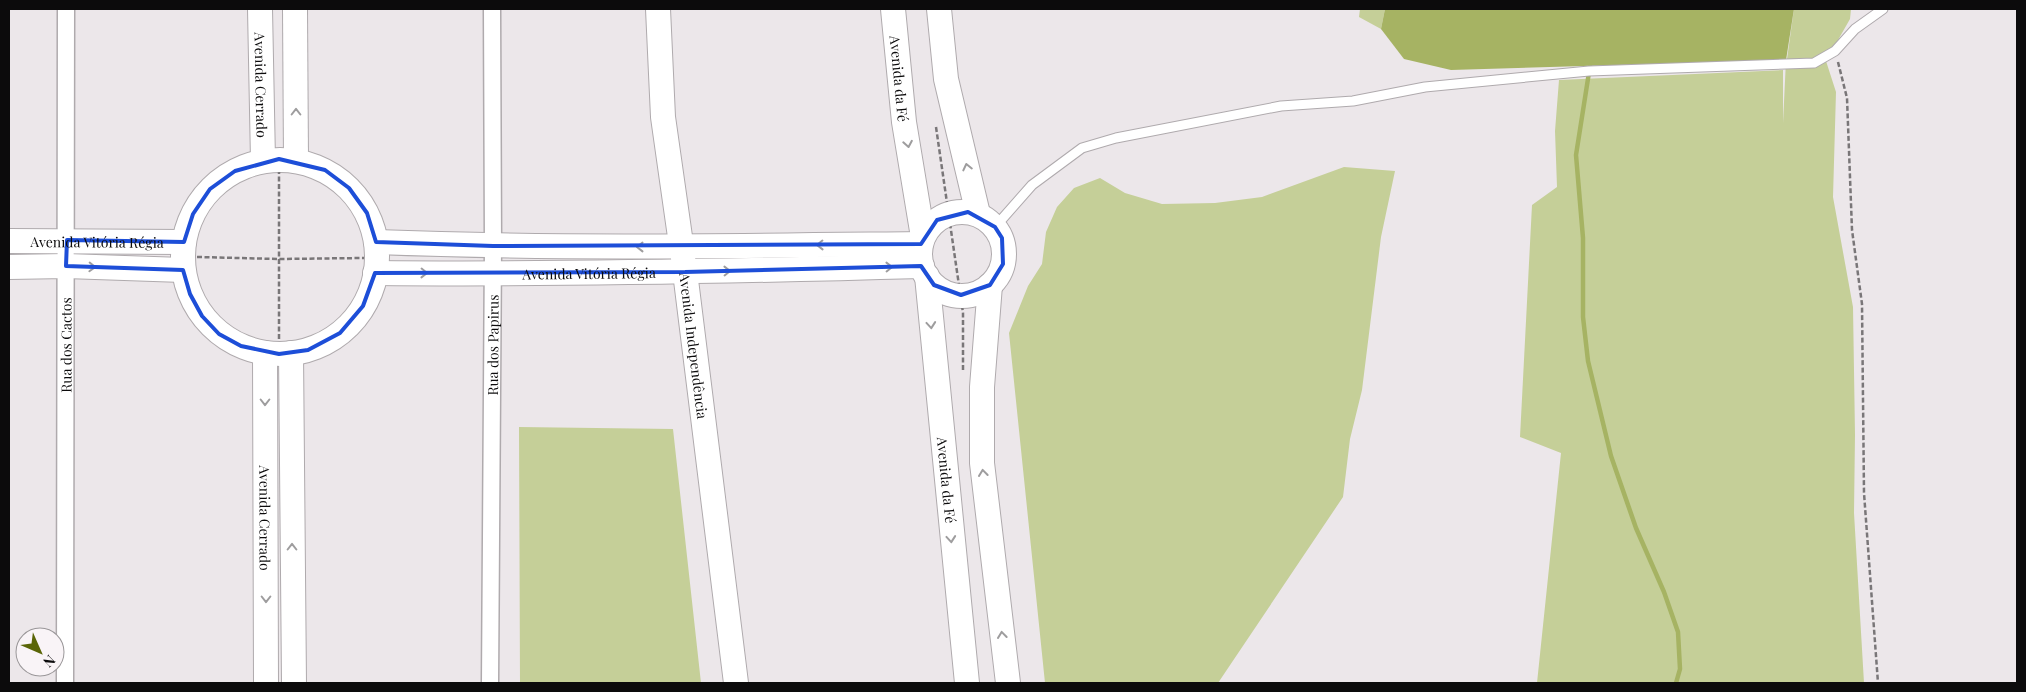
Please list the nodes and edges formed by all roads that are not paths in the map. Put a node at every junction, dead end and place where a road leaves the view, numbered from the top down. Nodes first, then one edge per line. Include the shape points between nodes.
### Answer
1 (66, 9) edge
2 (260, 9) edge
3 (295, 9) edge
4 (492, 9) edge
5 (658, 9) edge
6 (894, 9) edge
7 (939, 9) edge
8 (1883, 9) edge
9 (263, 161) junction
10 (296, 161) junction
11 (987, 221) junction
12 (67, 240) junction
13 (9, 241) edge
14 (184, 242) junction
15 (376, 242) junction
16 (493, 246) junction
17 (680, 247) junction
18 (923, 256) junction
19 (66, 266) junction
20 (9, 267) edge
21 (183, 270) junction
22 (685, 272) junction
23 (376, 273) junction
24 (492, 274) junction
25 (990, 286) junction
26 (265, 353) junction
27 (291, 353) junction
28 (66, 683) edge
29 (266, 683) edge
30 (294, 683) edge
31 (490, 683) edge
32 (736, 683) edge
33 (967, 683) edge
34 (1008, 683) edge

1 - 12 street, Rua dos Cactos
2 - 9 street, Avenida Cerrado
10 -> 3 street
4 - 16 street, Rua dos Papirus
5 - 17 street, Avenida Independência via 663,117
6 -> 18 street, Avenida da Fé via 904,122
11 -> 7 street via 946,79
8 - 11 lane via 1855,29 1835,51 1814,63 1589,71 1425,87 1354,100 1281,106 1116,138 1082,148
9 - 10 street
9 - 14 street via 234,171 210,189 193,214
10 - 15 street via 325,170 349,188 367,213
11 - 18 street via 968,212 949,214 937,220
11 - 25 street via 1002,238 1004,251 1003,264
12 - 13 street, Avenida Vitória Régia
12 - 14 street, Avenida Vitória Régia
12 - 19 street, Rua dos Cactos
14 - 21 street
15 - 16 street, Avenida Vitória Régia
15 - 23 street
17 -> 16 street, Avenida Vitória Régia
16 - 24 street, Rua dos Papirus
18 -> 17 street, Avenida Vitória Régia
17 - 22 street, Avenida Independência
22 -> 18 street, Avenida Vitória Régia
18 - 25 street via 934,285 945,292 961,296
18 -> 33 street, Avenida da Fé
19 - 20 street, Avenida Vitória Régia
19 -> 21 street, Avenida Vitória Régia
19 - 28 street, Rua dos Cactos
21 - 26 street via 190,294 202,316 219,334 241,346
22 - 24 street, Avenida Vitória Régia
22 - 32 street, Avenida Independência
23 -> 24 street, Avenida Vitória Régia
23 - 27 street via 371,290 353,321 325,343
24 - 31 street, Rua dos Papirus
34 -> 25 street via 982,462 982,387
26 - 27 street
26 -> 29 street, Avenida Cerrado
30 -> 27 street, Avenida Cerrado

